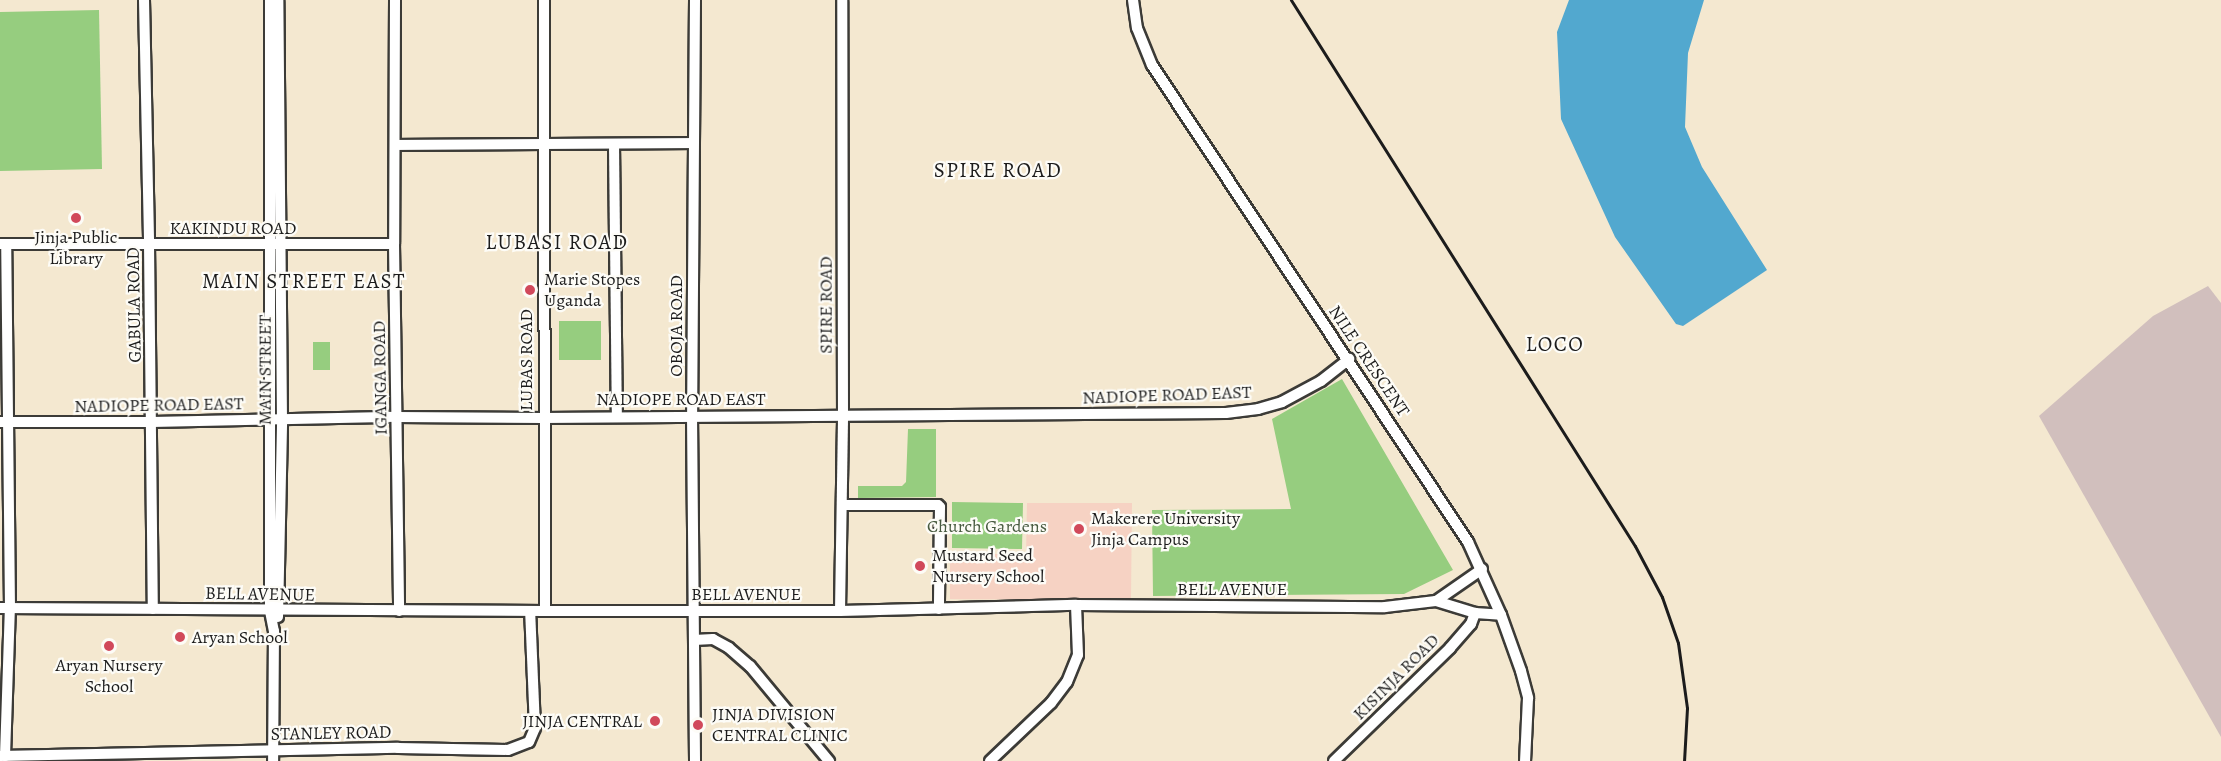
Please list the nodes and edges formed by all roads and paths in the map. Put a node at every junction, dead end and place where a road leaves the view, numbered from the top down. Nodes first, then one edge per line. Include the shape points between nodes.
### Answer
1 (144, 0) edge
2 (270, 0) edge
3 (278, 0) edge
4 (394, 0) edge
5 (543, 0) edge
6 (694, 0) edge
7 (842, 0) edge
8 (1133, 0) edge
9 (693, 143) junction
10 (543, 144) junction
11 (614, 144) junction
12 (395, 145) junction
13 (3, 244) edge
14 (149, 244) junction
15 (270, 244) junction
16 (282, 244) junction
17 (394, 244) junction
18 (1348, 359) junction
19 (692, 415) junction
20 (843, 415) junction
21 (617, 416) junction
22 (397, 417) junction
23 (543, 418) junction
24 (276, 420) junction
25 (4, 422) edge
26 (152, 423) junction
27 (843, 505) junction
28 (1482, 569) junction
29 (1436, 602) junction
30 (1076, 605) junction
31 (5, 608) edge
32 (153, 609) junction
33 (939, 609) junction
34 (694, 610) junction
35 (275, 611) junction
36 (399, 611) junction
37 (530, 611) junction
38 (545, 611) junction
39 (840, 611) junction
40 (1475, 613) junction
41 (1502, 615) junction
42 (694, 640) junction
43 (3, 756) edge
44 (273, 756) edge
45 (695, 761) edge
46 (829, 761) edge
47 (990, 761) edge
48 (1334, 761) edge
49 (1525, 761) edge

1 - 14 street, GABULA ROAD
2 - 15 street, MAIN STREET
3 - 16 street, MAIN STREET
4 - 12 street, IGANGA ROAD
5 - 10 street, LUBAS ROAD
6 - 9 street, OBOJA ROAD
7 - 20 street, SPIRE ROAD
8 - 18 street, NILE CRESCENT via 1137,28 1152,65
9 - 11 street
9 - 19 street, OBOJA ROAD
10 - 11 street
10 - 12 street
10 - 23 street, LUBAS ROAD
11 - 21 street
12 - 17 street, IGANGA ROAD
13 - 14 street, KAKINDU ROAD
13 - 25 street
14 - 15 street, KAKINDU ROAD
14 - 26 street, GABULA ROAD
15 - 16 street, KAKINDU ROAD
15 - 24 street, MAIN STREET
16 - 17 street, KAKINDU ROAD
16 - 24 street, MAIN STREET
17 - 22 street, IGANGA ROAD
18 - 20 street, NADIOPE ROAD EAST via 1321,381 1282,402 1226,413
18 - 28 street, NILE CRESCENT via 1459,527
19 - 20 street, NADIOPE ROAD EAST
19 - 21 street, NADIOPE ROAD EAST
19 - 34 street, OBOJA ROAD
20 - 27 street, SPIRE ROAD
21 - 23 street, NADIOPE ROAD EAST
22 - 23 street, NADIOPE ROAD EAST
22 - 24 street, NADIOPE ROAD EAST
22 - 36 street, IGANGA ROAD
23 - 38 street, LUBAS ROAD
24 - 26 street, NADIOPE ROAD EAST
24 - 35 street, MAIN STREET
25 - 26 street, NADIOPE ROAD EAST
25 - 31 street
26 - 32 street, GABULA ROAD
27 - 33 street via 940,507
27 - 39 street, SPIRE ROAD
28 - 29 street
28 - 41 street, NILE CRESCENT
29 - 30 street, BELL AVENUE via 1385,607
29 - 40 street
30 - 33 street, BELL AVENUE
30 - 47 street via 1078,655 1067,682 1051,703
31 - 32 street, BELL AVENUE
31 - 43 street
32 - 35 street, BELL AVENUE
33 - 39 street, BELL AVENUE
34 - 38 street, BELL AVENUE
34 - 39 street, BELL AVENUE
34 - 42 street, OBOJA ROAD
35 - 36 street, BELL AVENUE
35 - 44 street, MAIN STREET
36 - 37 street, BELL AVENUE
37 - 38 street, BELL AVENUE
37 - 44 street, STANLEY ROAD via 535,728 529,742 508,750
40 - 41 street
40 - 48 street, KISINJA ROAD via 1471,624 1450,648
41 - 49 street, NILE CRESCENT via 1528,698
42 - 45 street, OBOJA ROAD
42 - 46 street via 713,639 750,666
43 - 44 street, STANLEY ROAD

